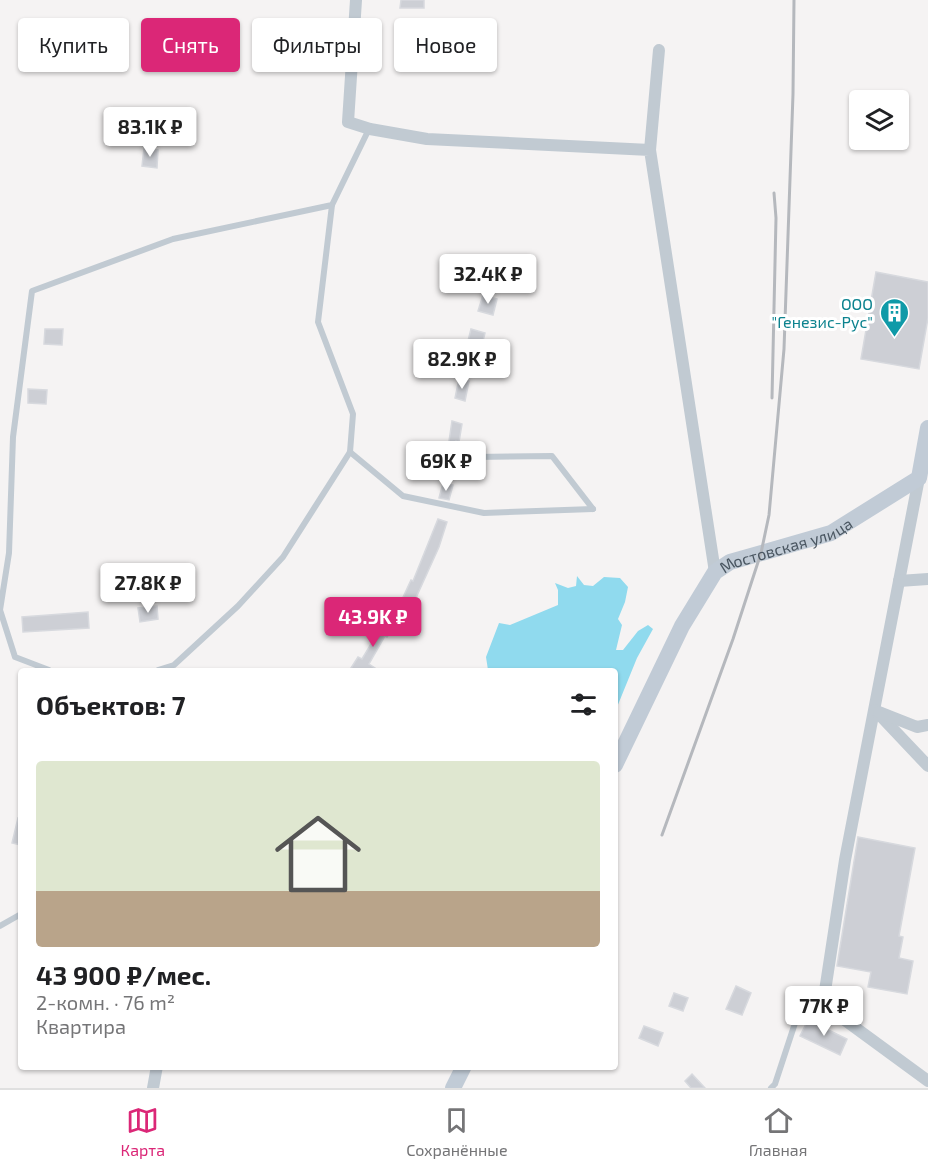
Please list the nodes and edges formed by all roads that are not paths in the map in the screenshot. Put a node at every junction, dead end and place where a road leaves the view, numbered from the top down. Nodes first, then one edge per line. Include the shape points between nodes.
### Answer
1 (356, 0) edge
2 (659, 50) dead end
3 (370, 129) junction
4 (650, 150) junction
5 (332, 205) junction
6 (928, 430) edge
7 (350, 452) junction
8 (474, 457) dead end
9 (919, 478) junction
10 (715, 572) junction
11 (928, 579) edge
12 (899, 581) junction
13 (0, 610) edge
14 (45, 668) edge
15 (164, 668) edge
16 (875, 710) junction
17 (928, 725) edge
18 (618, 759) edge
19 (928, 766) edge
20 (18, 916) edge
21 (0, 926) edge
22 (824, 1004) junction
23 (156, 1070) edge
24 (462, 1070) edge
25 (928, 1082) edge
26 (153, 1088) edge
27 (453, 1088) edge
28 (771, 1088) edge

1 - 3 street via 348,122
2 - 4 street
3 - 4 street via 427,139
3 - 5 lane
4 - 10 street
5 - 7 lane via 318,322 353,414
5 - 13 lane via 173,238 32,291 13,436 9,553
6 - 9 street
7 - 8 lane via 403,496 484,513 593,509 552,456
7 - 15 lane via 283,556 238,606 174,665
9 - 10 street, Мостовская улица via 831,533 730,562
9 - 12 street
10 - 18 street, Мостовская улица via 682,626
11 - 12 street
12 - 16 street
13 - 14 lane via 15,657
16 - 17 street via 917,727
16 - 19 street
16 - 22 street via 845,860
20 - 21 lane
22 - 25 street
22 - 28 lane via 797,1017
23 - 26 street
24 - 27 street

